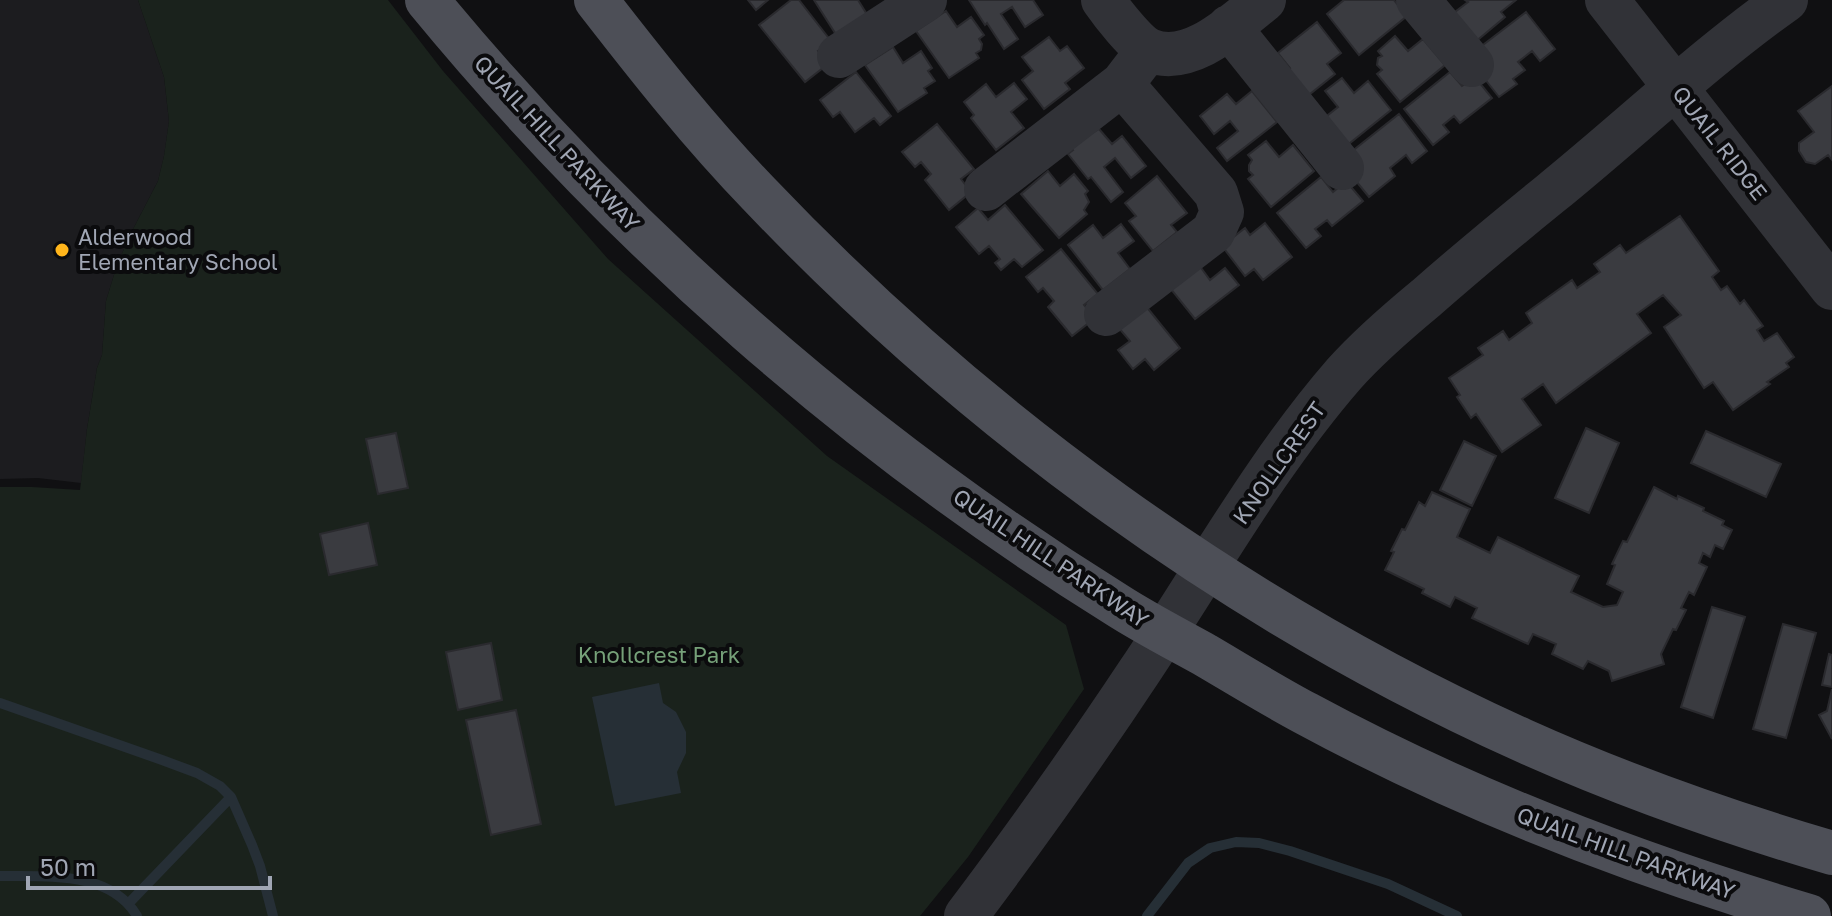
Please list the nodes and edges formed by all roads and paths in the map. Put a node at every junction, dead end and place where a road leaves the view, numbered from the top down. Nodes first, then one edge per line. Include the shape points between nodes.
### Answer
1 (427, 0) edge
2 (596, 0) edge
3 (925, 0) edge
4 (1103, 0) edge
5 (1264, 0) edge
6 (1418, 0) edge
7 (1607, 0) edge
8 (1786, 0) edge
9 (1229, 27) junction
10 (1148, 50) junction
11 (839, 56) dead end
12 (1472, 65) dead end
13 (1122, 84) junction
14 (1677, 86) junction
15 (1342, 168) dead end
16 (986, 189) dead end
17 (1832, 288) edge
18 (1106, 314) dead end
19 (1206, 567) junction
20 (1165, 633) junction
21 (1832, 853) edge
22 (966, 916) edge
23 (1809, 916) edge

1 - 20 main road, QUAIL HILL PARKWAY via 571,162 772,352 1010,536
2 - 19 main road via 662,85 758,193 881,314 1038,446
3 - 11 street
4 - 10 street
5 - 9 street
6 - 12 street
7 - 14 street, QUAIL RIDGE
8 - 14 street, KNOLLCREST
9 - 10 street via 1198,48 1172,54
9 - 15 street
10 - 13 street
13 - 16 street
13 - 18 street via 1216,193 1222,212 1213,232
14 - 17 street, QUAIL RIDGE
14 - 19 street, KNOLLCREST via 1368,349 1295,434
19 - 20 street, KNOLLCREST
19 - 21 main road via 1354,656 1525,741 1706,813
20 - 22 street, KNOLLCREST
20 - 23 main road, QUAIL HILL PARKWAY via 1309,715 1443,781 1607,849

